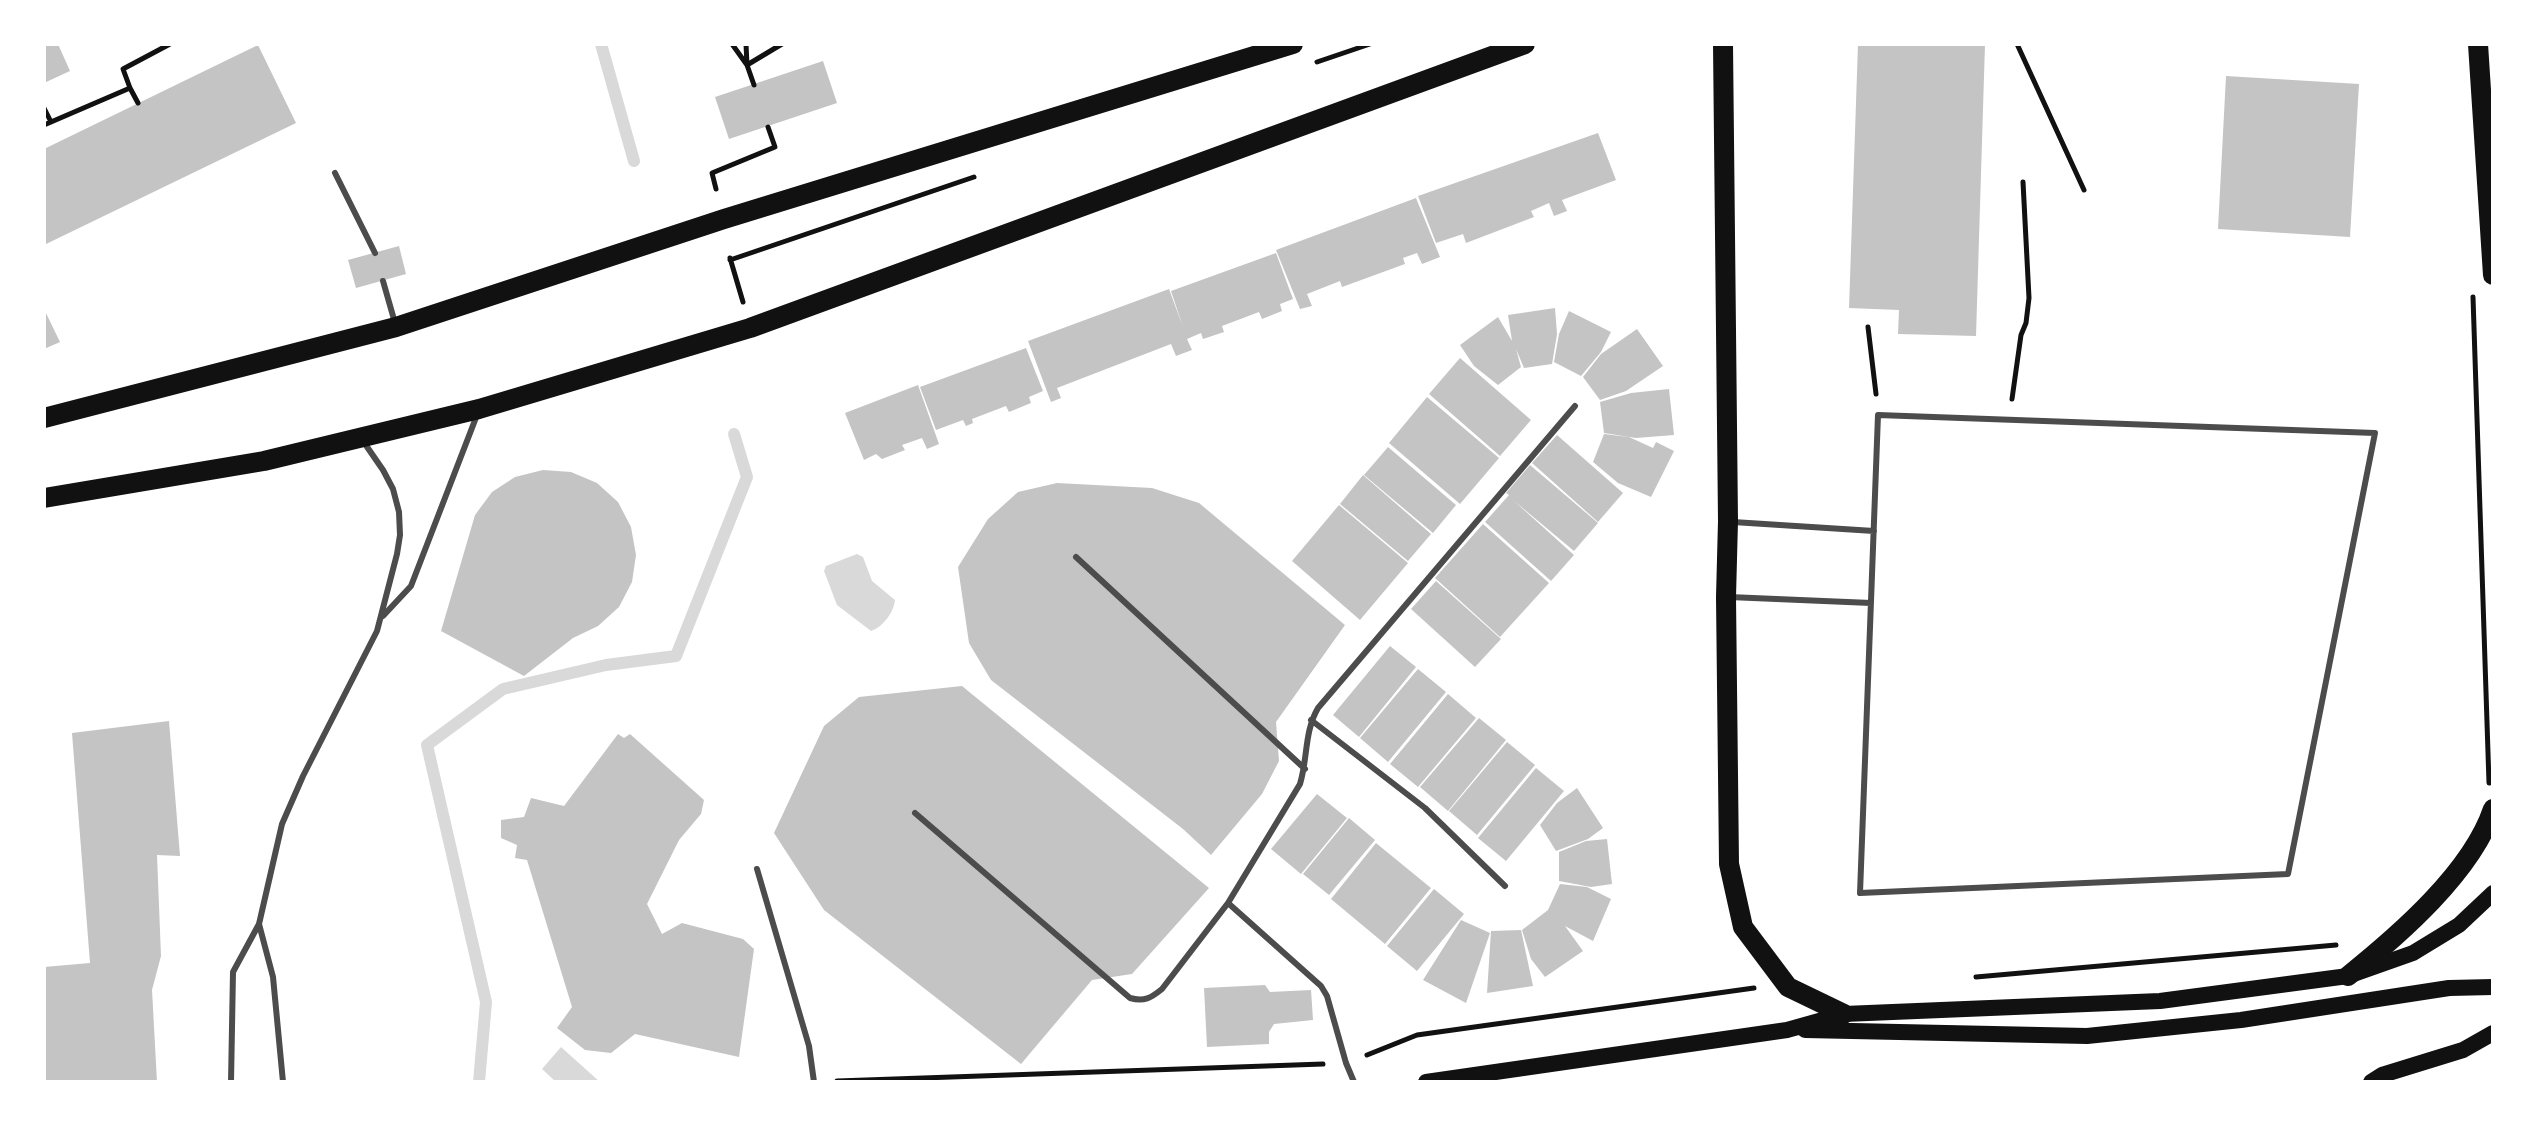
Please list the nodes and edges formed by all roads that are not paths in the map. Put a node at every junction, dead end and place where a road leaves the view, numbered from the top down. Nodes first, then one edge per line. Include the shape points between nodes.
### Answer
1 (1293, 44) edge
2 (1525, 44) edge
3 (1723, 44) edge
4 (2478, 44) edge
5 (335, 173) dead end
6 (375, 253) dead end
7 (2493, 275) edge
8 (383, 281) dead end
9 (396, 327) junction
10 (1575, 406) dead end
11 (479, 409) junction
12 (44, 418) edge
13 (360, 436) junction
14 (44, 498) edge
15 (1728, 521) junction
16 (1874, 531) junction
17 (1076, 557) dead end
18 (1726, 597) junction
19 (1871, 603) junction
20 (383, 616) junction
21 (1311, 720) junction
22 (1305, 769) junction
23 (2493, 809) edge
24 (915, 813) dead end
25 (757, 869) dead end
26 (1505, 886) dead end
27 (2493, 893) edge
28 (1228, 903) junction
29 (259, 924) junction
30 (2348, 976) junction
31 (2493, 987) edge
32 (1844, 1014) junction
33 (1787, 1030) junction
34 (2493, 1033) edge
35 (231, 1082) edge
36 (283, 1082) edge
37 (814, 1082) edge
38 (1354, 1082) edge
39 (1426, 1082) edge
40 (2371, 1082) edge

1 - 9 main road via 724,219
2 - 11 main road via 750,328
3 - 15 main road
4 - 7 main road
5 - 6 lane
8 - 9 lane
9 - 12 main road
10 - 21 lane
11 - 13 main road
11 - 20 lane via 411,586
13 - 14 main road via 264,461
13 - 20 lane via 393,489 399,512 400,535
15 - 16 lane
15 - 18 main road
16 - 19 lane
16 - 19 lane via 1878,415 2375,433 2288,874 1860,893
17 - 22 lane
18 - 19 lane
18 - 32 main road via 1729,864 1743,927 1788,987
20 - 29 lane via 282,824
21 - 22 lane
21 - 26 lane via 1425,808
22 - 28 lane via 1297,791
23 - 30 main road via 2470,855 2403,931
24 - 28 lane via 1130,998 1140,1001 1162,989
25 - 37 lane via 809,1046
27 - 30 main road via 2459,925 2413,953
28 - 38 lane via 1321,986
29 - 35 lane via 233,972
29 - 36 lane via 273,977
30 - 32 main road via 2160,1001
31 - 33 main road via 2449,988 2241,1020 2087,1036
32 - 33 main road
33 - 39 main road
34 - 40 main road via 2463,1050

